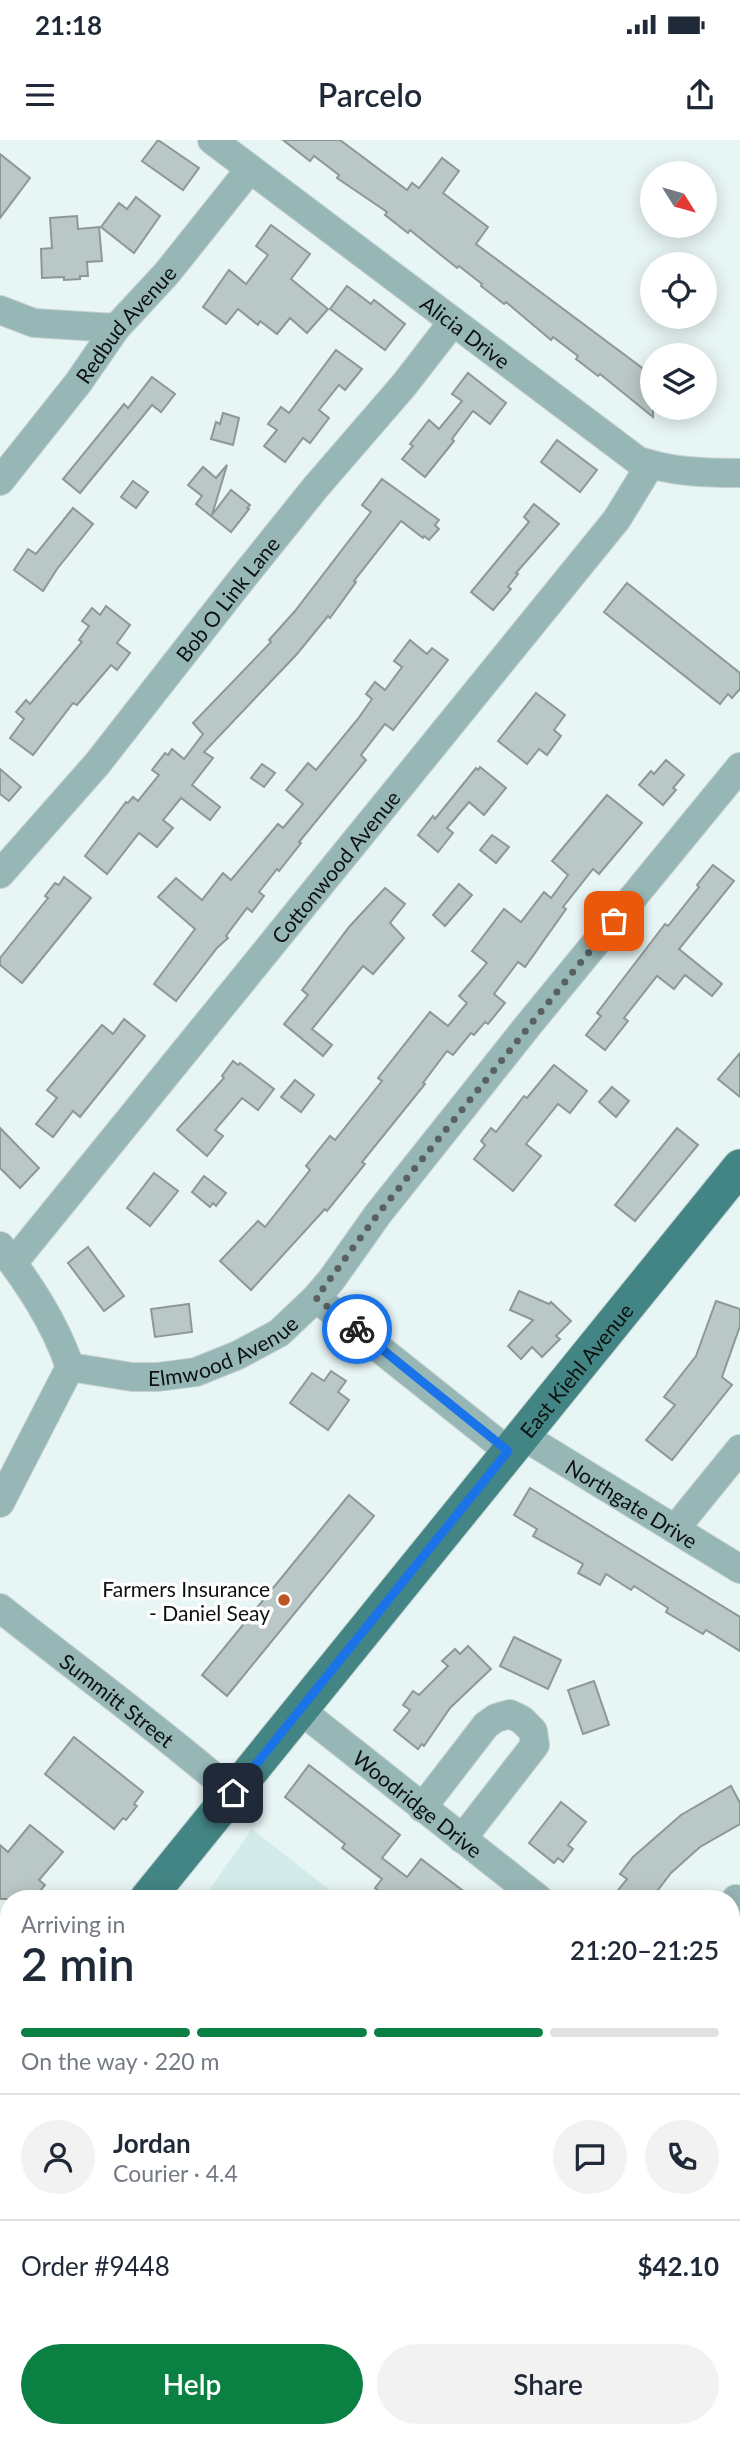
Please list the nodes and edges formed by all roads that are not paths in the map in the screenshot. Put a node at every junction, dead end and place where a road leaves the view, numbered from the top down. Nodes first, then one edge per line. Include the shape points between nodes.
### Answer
1 (212, 140) edge
2 (250, 169) junction
3 (0, 310) edge
4 (452, 323) junction
5 (116, 328) junction
6 (650, 465) junction
7 (740, 473) edge
8 (0, 481) edge
9 (740, 767) edge
10 (0, 874) edge
11 (740, 1167) edge
12 (7, 1255) edge
13 (316, 1298) junction
14 (69, 1367) junction
15 (515, 1444) junction
16 (740, 1449) edge
17 (0, 1503) edge
18 (675, 1529) junction
19 (740, 1569) edge
20 (0, 1608) edge
21 (299, 1709) junction
22 (233, 1793) junction
23 (422, 1808) junction
24 (462, 1839) junction
25 (154, 1890) edge
26 (527, 1890) edge

1 - 2 street, Alicia Drive
2 - 4 street, Alicia Drive
2 - 5 street, Redbud Avenue via 167,273
3 - 5 street via 34,323
4 - 6 street, Alicia Drive via 619,448
4 - 10 street, Bob O Link Lane via 97,764
5 - 8 street, Redbud Avenue
6 - 7 street, Alicia Drive
6 - 12 street, Cottonwood Avenue via 609,529
9 - 13 street, Elmwood Avenue via 513,1044
11 - 15 main road, East Kiehl Avenue
12 - 14 street via 47,1312
13 - 14 street, Elmwood Avenue via 279,1333 196,1373 132,1377
13 - 15 street, Northgate Drive
14 - 17 street
15 - 18 street, Northgate Drive
15 - 21 main road, East Kiehl Avenue
16 - 18 street
18 - 19 street, Northgate Drive
20 - 22 street, Summitt Street
21 - 22 main road, East Kiehl Avenue
21 - 23 street, Woodridge Drive
22 - 25 main road, East Kiehl Avenue
23 - 24 street, Woodridge Drive
23 - 24 street via 486,1725 510,1714 522,1720 533,1731 535,1745
24 - 26 street, Woodridge Drive

